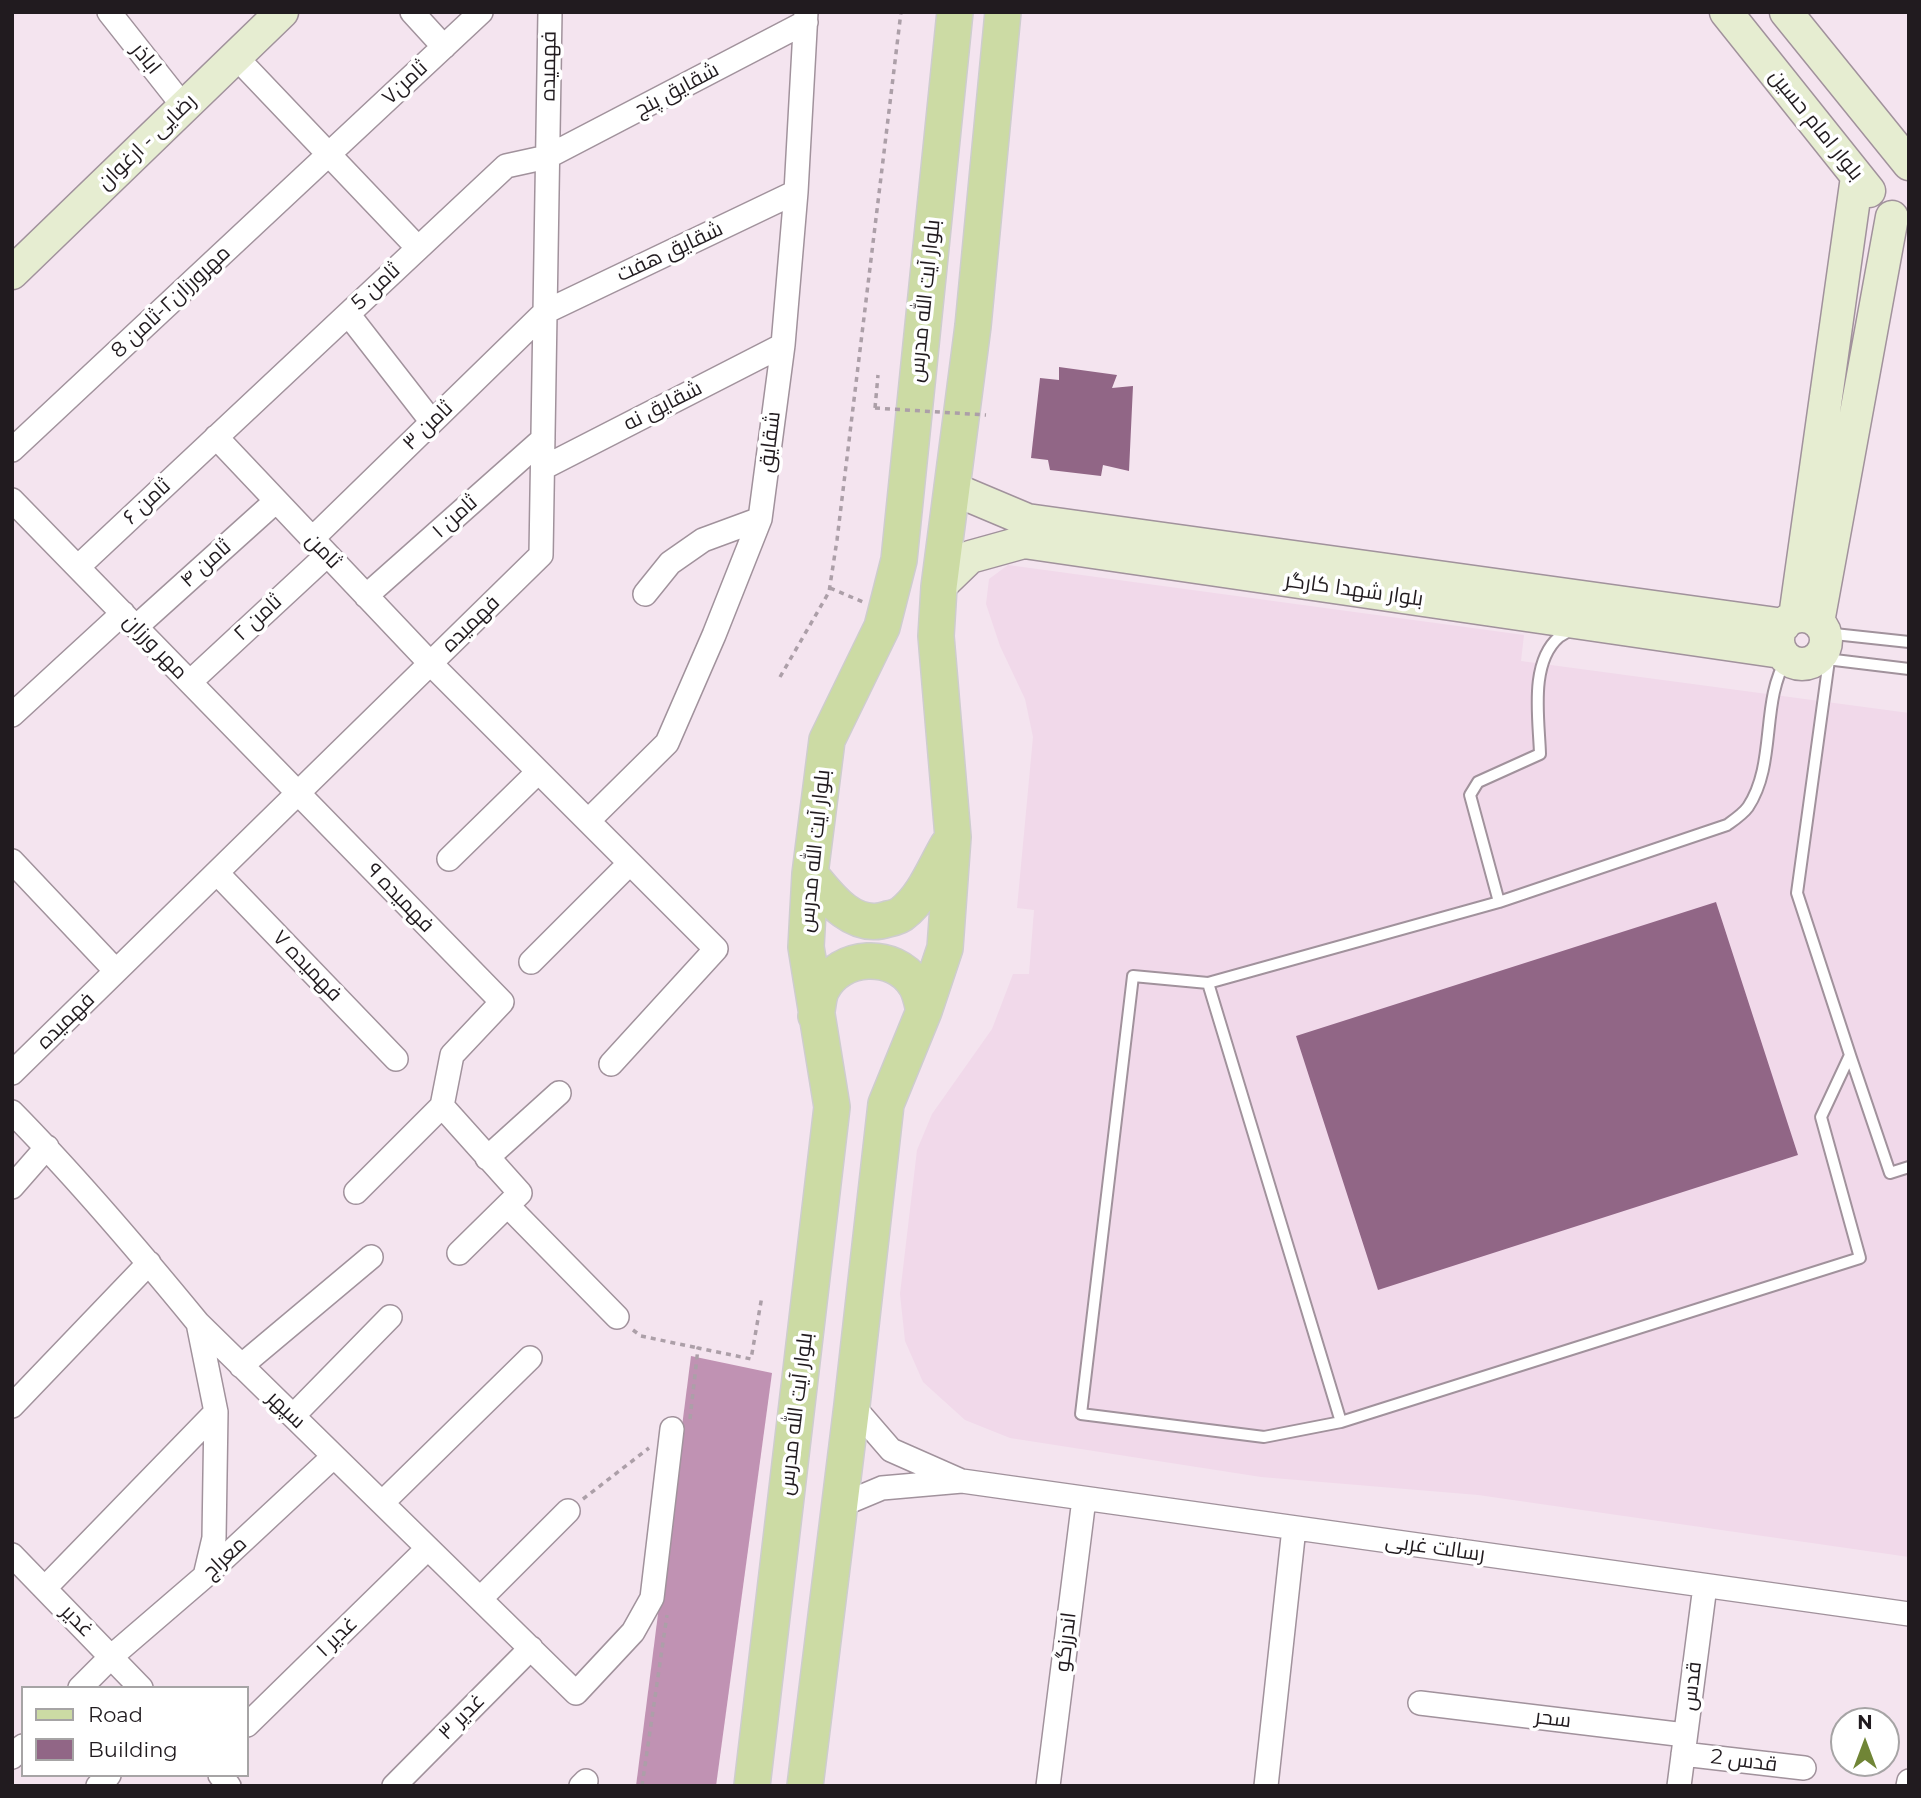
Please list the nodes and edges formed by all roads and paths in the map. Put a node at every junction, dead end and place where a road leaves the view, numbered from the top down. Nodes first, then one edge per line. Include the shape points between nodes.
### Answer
1 (109, 12) edge
2 (282, 12) edge
3 (412, 12) edge
4 (481, 12) edge
5 (550, 12) edge
6 (901, 12) edge
7 (955, 12) edge
8 (1003, 12) edge
9 (1726, 12) edge
10 (1786, 12) edge
11 (806, 17) edge
12 (1810, 26) edge
13 (444, 47) junction
14 (236, 57) junction
15 (184, 107) junction
16 (329, 155) junction
17 (547, 157) junction
18 (1909, 163) edge
19 (1857, 177) junction
20 (796, 192) junction
21 (1900, 226) edge
22 (418, 248) junction
23 (12, 273) edge
24 (545, 312) junction
25 (348, 314) junction
26 (783, 345) junction
27 (877, 375) dead end
28 (986, 415) dead end
29 (432, 422) junction
30 (216, 437) junction
31 (543, 439) junction
32 (12, 450) edge
33 (543, 468) junction
34 (951, 488) junction
35 (276, 501) junction
36 (14, 505) edge
37 (760, 519) junction
38 (319, 547) junction
39 (78, 567) junction
40 (939, 587) junction
41 (830, 588) junction
42 (645, 594) dead end
43 (366, 596) junction
44 (865, 603) dead end
45 (129, 620) junction
46 (1585, 623) junction
47 (1909, 642) edge
48 (1802, 644) junction
49 (430, 664) junction
50 (1909, 669) edge
51 (780, 677) dead end
52 (190, 682) junction
53 (12, 715) edge
54 (538, 772) junction
55 (298, 793) junction
56 (588, 821) junction
57 (953, 837) junction
58 (449, 859) dead end
59 (12, 861) edge
60 (629, 863) junction
61 (217, 873) junction
62 (810, 874) junction
63 (1499, 902) junction
64 (531, 962) dead end
65 (116, 971) junction
66 (1208, 983) junction
67 (924, 1011) junction
68 (816, 1016) junction
69 (1850, 1055) junction
70 (396, 1059) dead end
71 (611, 1064) dead end
72 (12, 1073) edge
73 (559, 1093) dead end
74 (442, 1106) junction
75 (12, 1112) edge
76 (47, 1147) junction
77 (487, 1158) junction
78 (1909, 1167) edge
79 (12, 1187) edge
80 (356, 1192) dead end
81 (508, 1206) junction
82 (459, 1253) dead end
83 (371, 1257) dead end
84 (149, 1264) junction
85 (762, 1296) dead end
86 (390, 1317) dead end
87 (617, 1317) joint
88 (198, 1323) junction
89 (698, 1348) junction
90 (530, 1358) dead end
91 (242, 1366) junction
92 (852, 1405) junction
93 (12, 1406) edge
94 (216, 1412) junction
95 (293, 1416) junction
96 (1341, 1422) junction
97 (681, 1425) junction
98 (334, 1456) junction
99 (962, 1481) junction
100 (1084, 1499) junction
101 (382, 1503) junction
102 (839, 1506) junction
103 (568, 1511) joint
104 (1294, 1528) junction
105 (428, 1548) junction
106 (12, 1556) edge
107 (205, 1576) junction
108 (1705, 1586) junction
109 (45, 1588) junction
110 (480, 1599) junction
111 (668, 1609) dead end
112 (1909, 1614) edge
113 (531, 1648) junction
114 (112, 1656) junction
115 (82, 1686) edge
116 (139, 1686) edge
117 (1420, 1703) dead end
118 (248, 1724) edge
119 (1684, 1744) junction
120 (1804, 1768) dead end
121 (394, 1786) edge
122 (642, 1786) edge
123 (752, 1786) edge
124 (805, 1786) edge
125 (1048, 1786) edge
126 (1266, 1786) edge
127 (1679, 1786) edge

1 - 15 street, اباذر
2 - 14 street, رضایی - ارغوان
3 - 13 street
4 - 13 street, ثامن۷
5 - 17 street, فهمیده
6 - 41 path
7 - 62 main road, بلوار آیت الله مدرس via 899,560 882,627 827,740
8 - 34 main road via 973,326
9 - 19 street, بلوار امام حسین
10 - 12 street
11 - 17 street, شقایق پنج
11 - 20 street, شقایق
12 - 18 street
13 - 16 street, ثامن۷
14 - 15 street, رضایی - ارغوان
14 - 16 street
15 - 23 street, رضایی - ارغوان
16 - 22 street
16 - 32 street, مهرورزان۲-ثامن 8
17 - 22 street, ثامن 5 via 506,166
17 - 24 street, فهمیده
19 - 21 street, بلوار امام حسین
19 - 48 street
20 - 24 street, شقایق هفت
20 - 26 street, شقایق
21 - 48 street
22 - 25 street, ثامن 5
24 - 29 street, ثامن ۳
24 - 31 street, فهمیده
25 - 29 street
25 - 30 street, ثامن 5
26 - 33 street, شقایق نه
26 - 37 street, شقایق
27 - 28 path, bridge via 875,408
29 - 38 street, ثامن ۳
30 - 35 street, ثامن
30 - 39 street, ثامن ۶
31 - 33 street, فهمیده
31 - 43 street, ثامن ۱
33 - 49 street, فهمیده via 541,555
34 - 40 main road
34 - 48 street, بلوار شهدا کارگر via 1027,520
35 - 38 street, ثامن
35 - 45 street, ثامن ۴
36 - 39 street, مهر ورزان
37 - 42 street via 703,540 670,563
37 - 56 street, شقایق via 667,743
38 - 43 street, ثامن
38 - 52 street, ثامن ۲
39 - 45 street, مهر ورزان
40 - 46 street, بلوار شهدا کارگر via 970,557 1024,542
40 - 57 main road via 936,636
41 - 44 path
41 - 51 path
43 - 49 street, ثامن
45 - 52 street, مهر ورزان
45 - 53 street, ثامن ۴
46 - 48 street, بلوار شهدا کارگر via 1749,647
46 - 63 lane via 1559,637 1544,659 1539,684 1540,754 1478,782 1469,795
47 - 48 lane, بلوار شهدا کارگر
48 - 50 lane, بلوار شهدا کارگر
48 - 63 lane via 1761,774 1747,807 1727,825
48 - 69 lane via 1797,893
49 - 54 street, ثامن
49 - 55 street, فهمیده
52 - 55 street, مهر ورزان
54 - 56 street, ثامن
54 - 58 street
55 - 61 street, فهمیده
55 - 74 street, فهمیده ۹ via 502,1002 452,1055
56 - 60 street, ثامن
57 - 62 main road via 922,891 902,914 876,923 852,916 832,902
57 - 67 main road via 945,948
59 - 65 street
60 - 64 street
60 - 71 street, ثامن via 716,950
61 - 65 street, فهمیده
61 - 70 street, فهمیده ۷
62 - 68 main road, بلوار آیت الله مدرس via 806,947
63 - 66 lane
65 - 72 street, فهمیده
66 - 96 lane
66 - 96 lane via 1133,976 1081,1414 1264,1437
67 - 68 main road via 915,984 895,965 867,959 841,968 822,989
67 - 92 main road via 886,1104
68 - 123 main road, بلوار آیت الله مدرس via 832,1107
69 - 78 lane via 1890,1173
69 - 96 lane via 1821,1117 1860,1258
73 - 77 street
74 - 77 street
74 - 80 street
75 - 76 street, سپهر
76 - 79 street
76 - 84 street, سپهر
77 - 81 street via 520,1194
81 - 82 street
81 - 87 street
83 - 91 street
84 - 88 street, سپهر
84 - 93 street
85 - 89 path via 751,1359
86 - 95 street
87 - 89 path via 641,1336
88 - 91 street, سپهر
88 - 94 street
89 - 97 path
90 - 101 street
91 - 95 street, سپهر
92 - 99 street, رسالت غربی via 891,1450
92 - 102 main road
94 - 107 street via 214,1538
94 - 109 street
95 - 98 street, سپهر
97 - 103 path
97 - 113 street, سپهر via 652,1598 633,1632 576,1693
98 - 101 street, سپهر
98 - 107 street, معراج
99 - 100 street, رسالت غربی
99 - 102 street, رسالت غربی via 882,1488
100 - 104 street, رسالت غربی
100 - 125 street, اندرزگو
101 - 105 street, سپهر
102 - 124 main road
103 - 110 street
104 - 108 street, رسالت غربی
104 - 126 street
105 - 110 street, سپهر
105 - 118 street, غدیر ۱
106 - 109 street, غدیر
107 - 114 street, معراج
108 - 112 street, رسالت غربی
108 - 119 street, قدس
109 - 114 street, غدیر
110 - 113 street, سپهر
111 - 122 path
113 - 121 street, غدیر ۳
114 - 115 street, معراج
114 - 116 street, غدیر
117 - 119 street, سحر
119 - 120 street, قدس 2
119 - 127 street, قدس

